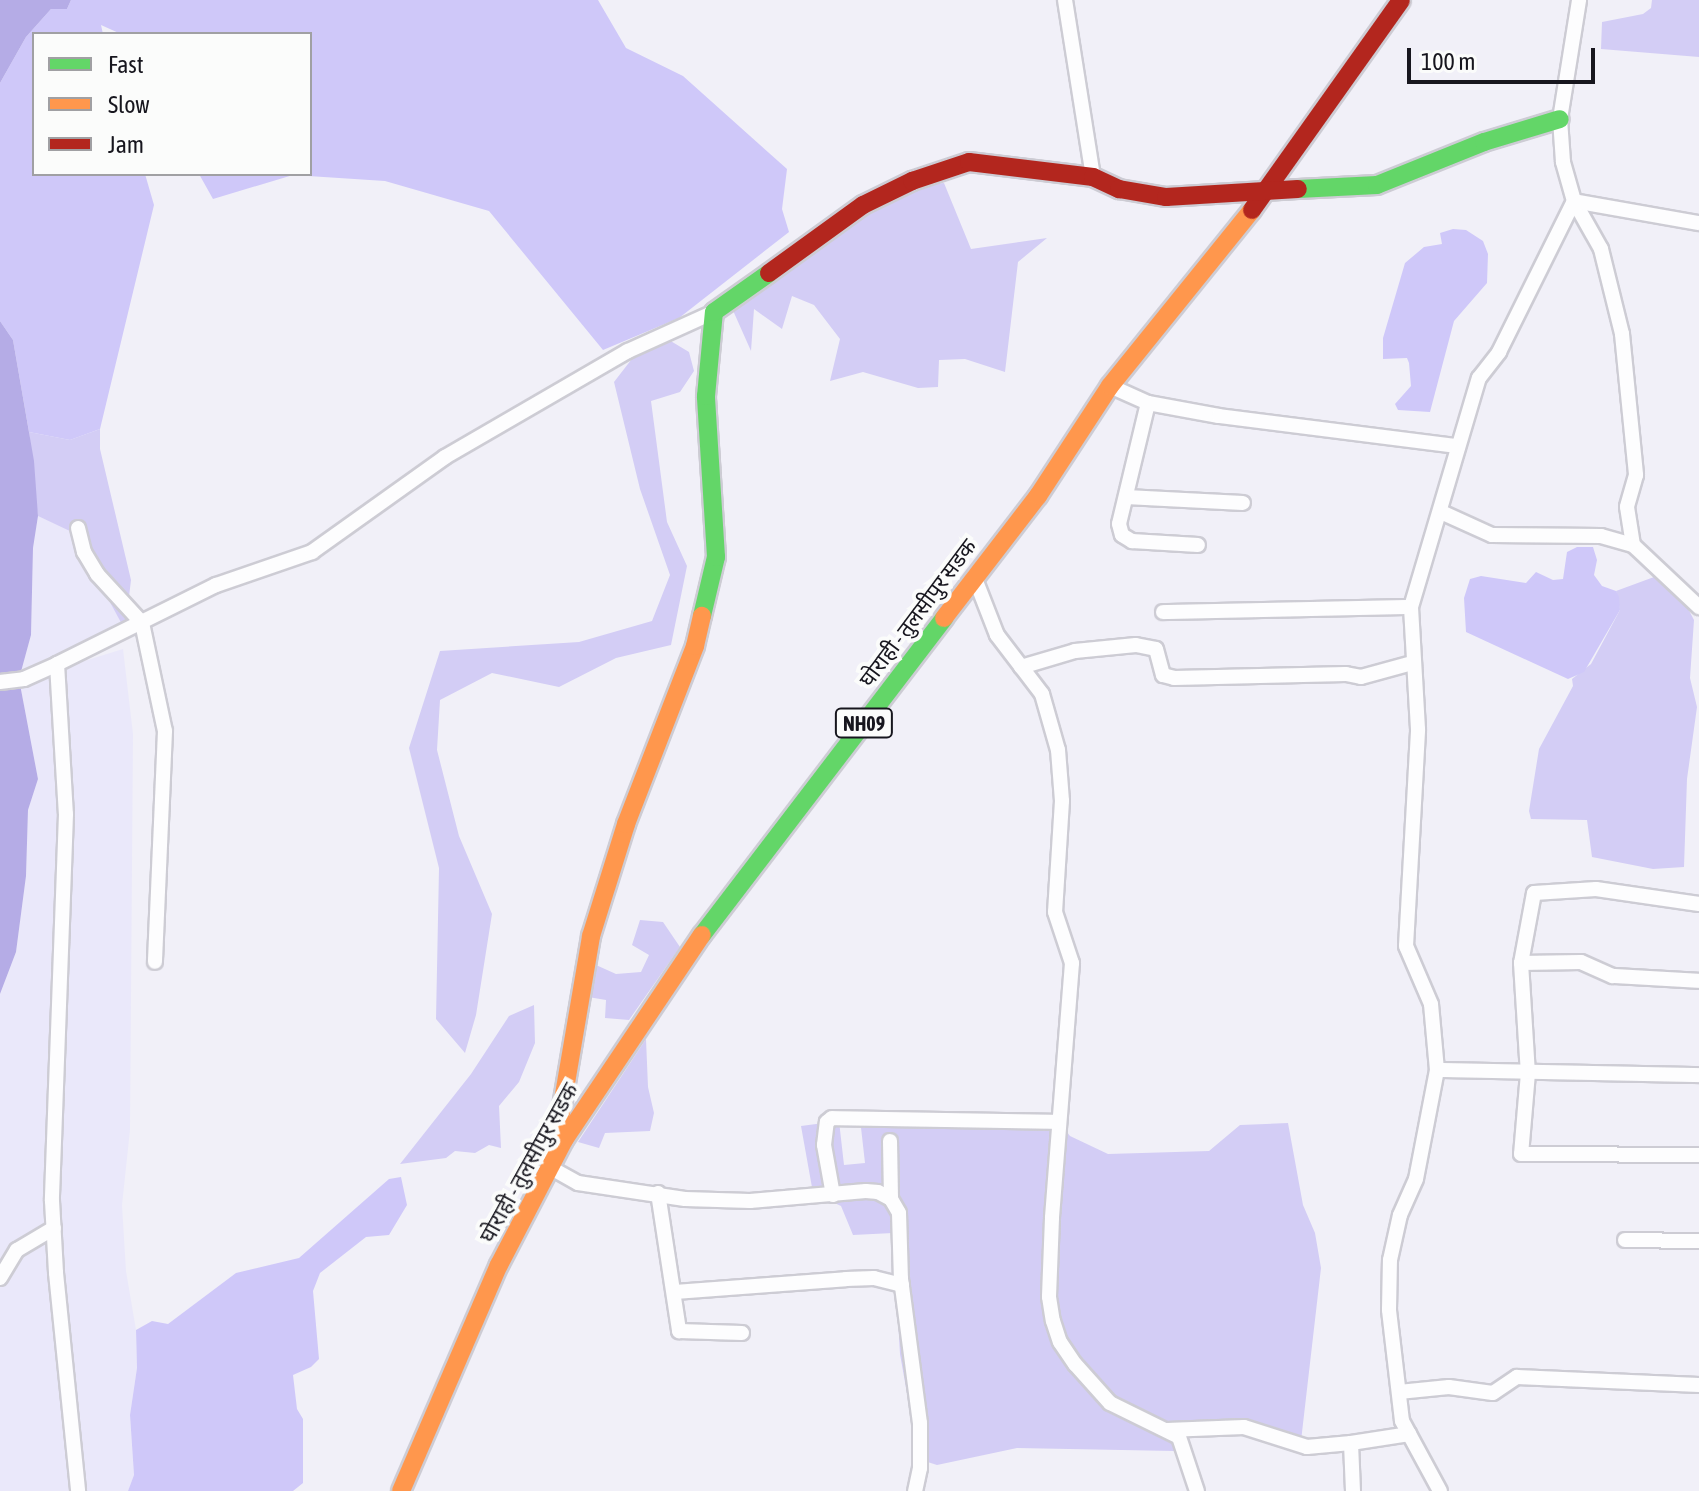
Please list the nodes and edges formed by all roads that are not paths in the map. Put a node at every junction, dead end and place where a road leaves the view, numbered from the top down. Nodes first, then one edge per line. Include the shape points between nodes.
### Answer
1 (1065, 0) edge
2 (1401, 0) edge
3 (1579, 0) edge
4 (1560, 119) junction
5 (1093, 177) junction
6 (1267, 192) junction
7 (1574, 201) junction
8 (1699, 223) edge
9 (714, 312) junction
10 (1110, 386) junction
11 (1148, 403) junction
12 (1458, 446) junction
13 (1126, 497) junction
14 (1243, 503) dead end
15 (1441, 512) junction
16 (78, 528) dead end
17 (1198, 545) dead end
18 (1633, 545) junction
19 (974, 576) junction
20 (1411, 607) junction
21 (1699, 607) edge
22 (1163, 612) dead end
23 (142, 623) junction
24 (1412, 663) junction
25 (57, 664) junction
26 (1021, 667) junction
27 (0, 682) edge
28 (1699, 904) edge
29 (155, 962) dead end
30 (1521, 963) junction
31 (1699, 981) edge
32 (1437, 1070) junction
33 (1528, 1073) junction
34 (1699, 1075) edge
35 (1058, 1122) junction
36 (890, 1141) dead end
37 (1699, 1155) edge
38 (552, 1166) junction
39 (658, 1193) junction
40 (833, 1195) junction
41 (891, 1199) junction
42 (54, 1228) junction
43 (1625, 1240) dead end
44 (1699, 1241) edge
45 (0, 1278) edge
46 (902, 1285) junction
47 (675, 1292) junction
48 (742, 1333) dead end
49 (1699, 1385) edge
50 (1399, 1392) junction
51 (1167, 1430) junction
52 (1409, 1434) junction
53 (1351, 1443) junction
54 (78, 1491) edge
55 (401, 1491) edge
56 (915, 1491) edge
57 (1197, 1491) edge
58 (1353, 1491) edge
59 (1440, 1491) edge

1 - 5 street
2 - 6 main road, घोराही - तुलसीपुर सडक / NH09
3 - 4 street
4 - 6 main road via 1484,142 1377,185
4 - 7 street via 1563,162
5 - 6 main road via 1119,189 1166,197
5 - 9 main road via 969,162 912,181 863,205
6 - 10 main road, घोराही - तुलसीपुर सडक / NH09
7 - 8 street
7 - 12 street via 1499,352 1479,378
7 - 18 street via 1601,249 1622,334 1636,475 1627,507
9 - 23 street via 628,351 445,457 312,552 216,585
9 - 38 main road via 706,408 716,557 708,603 626,824 591,936
10 - 11 street
10 - 19 main road, घोराही - तुलसीपुर सडक / NH09 via 1038,496
11 - 12 street
11 - 13 street
12 - 15 street
13 - 14 street
13 - 17 street via 1119,524 1122,535 1132,541
15 - 18 street via 1492,535 1601,536
15 - 20 street
16 - 23 street via 97,574
18 - 21 street
19 - 26 street via 997,635
19 - 38 main road, घोराही - तुलसीपुर सडक / NH09 via 682,962
20 - 22 street
20 - 24 street
23 - 25 street
23 - 29 street via 165,731
24 - 26 street via 1361,677 1174,678 1163,675 1156,649 1136,645 1075,651
24 - 32 street via 1418,729 1406,946 1431,1004
25 - 27 street via 24,679
25 - 42 street via 66,814 54,1067
26 - 35 street via 1042,694 1058,750 1062,801 1055,912 1072,963
28 - 30 street via 1596,889 1534,893
30 - 31 street via 1581,962 1613,976
30 - 33 street
32 - 33 street
32 - 50 street via 1416,1179 1400,1215 1390,1260 1389,1310
33 - 34 street
33 - 37 street via 1521,1154
35 - 40 street via 832,1118 824,1145
35 - 51 street via 1049,1297 1060,1342 1110,1403
36 - 41 street
38 - 39 street via 578,1183
38 - 55 main road, घोराही - तुलसीपुर सडक / NH09 via 499,1265
39 - 40 street via 750,1201
39 - 47 street
40 - 41 street via 866,1191
41 - 46 street via 899,1213
42 - 45 street via 17,1250
42 - 54 street
43 - 44 street
46 - 47 street via 874,1278
46 - 56 street via 920,1423
47 - 48 street via 679,1331
49 - 50 street via 1517,1377 1493,1393 1449,1387
50 - 52 street
51 - 53 street via 1244,1427 1307,1447
51 - 57 street via 1179,1437
52 - 53 street
52 - 59 street
53 - 58 street

